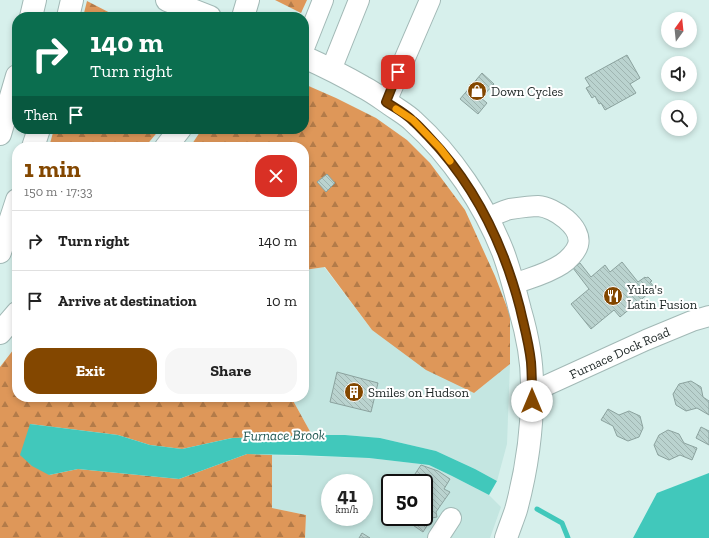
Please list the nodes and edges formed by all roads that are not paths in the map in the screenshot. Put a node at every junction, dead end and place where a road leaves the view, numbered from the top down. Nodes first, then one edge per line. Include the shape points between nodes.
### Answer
1 (72, 0) edge
2 (167, 0) edge
3 (248, 0) edge
4 (323, 0) edge
5 (360, 0) edge
6 (430, 0) edge
7 (69, 12) edge
8 (197, 12) edge
9 (244, 12) edge
10 (309, 35) edge
11 (309, 59) edge
12 (331, 70) junction
13 (12, 93) edge
14 (386, 102) junction
15 (0, 134) edge
16 (176, 134) edge
17 (170, 142) edge
18 (12, 215) edge
19 (487, 218) junction
20 (0, 252) edge
21 (514, 284) junction
22 (709, 316) edge
23 (12, 319) edge
24 (0, 333) edge
25 (532, 392) junction
26 (451, 518) dead end
27 (438, 538) edge
28 (506, 538) edge

1 - 7 main road
2 - 8 main road
3 - 9 main road
4 - 10 street
5 - 12 street
6 - 14 street
11 - 12 main road
12 - 14 main road via 365,87
13 - 15 main road
14 - 19 main road via 413,120 440,148 469,187
16 - 17 main road
18 - 20 main road
19 - 21 main road
19 - 21 street via 510,209 538,206 548,208 570,223 578,237 578,246 562,264 546,273
21 - 25 main road via 531,360
22 - 25 street, Furnace Dock Road via 646,340
23 - 24 main road
25 - 28 main road via 525,470 516,511
26 - 27 street

